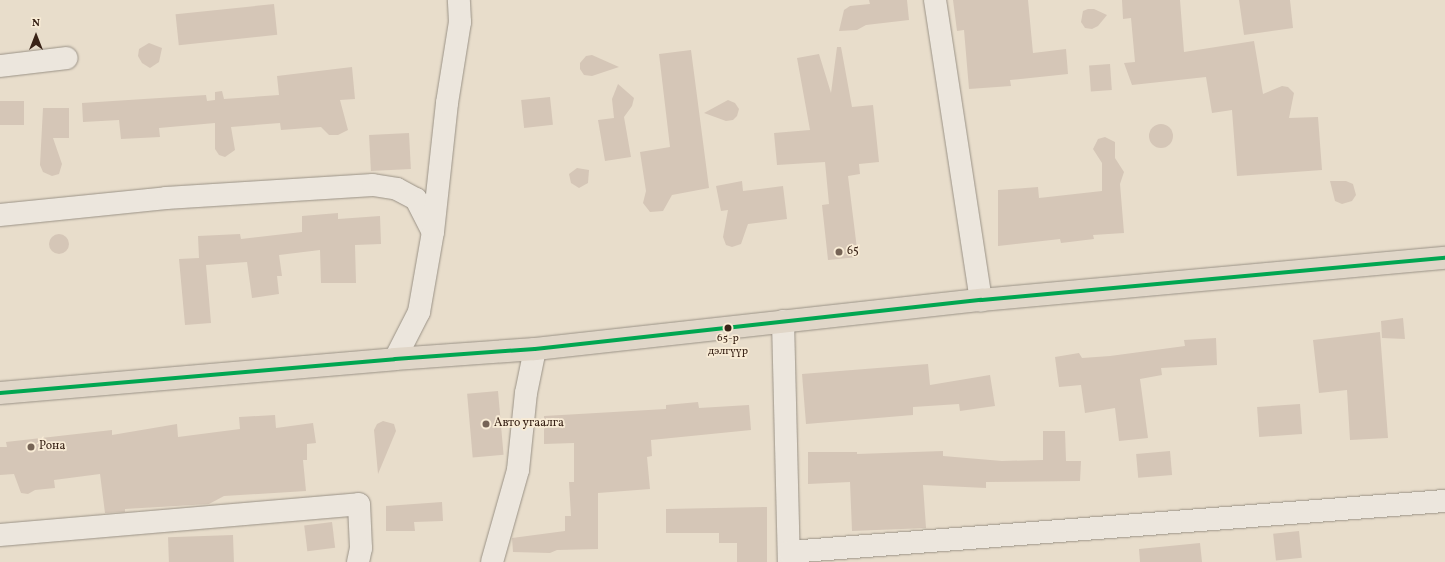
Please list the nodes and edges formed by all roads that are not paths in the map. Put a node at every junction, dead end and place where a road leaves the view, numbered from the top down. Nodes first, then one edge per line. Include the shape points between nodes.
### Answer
1 (459, 0) edge
2 (936, 0) edge
3 (67, 58) dead end
4 (0, 66) edge
5 (0, 215) edge
6 (433, 232) junction
7 (1445, 258) edge
8 (981, 300) junction
9 (783, 321) junction
10 (535, 349) junction
11 (395, 358) junction
12 (0, 393) edge
13 (1445, 501) edge
14 (0, 535) edge
15 (789, 557) edge
16 (358, 562) edge
17 (492, 562) edge

1 - 6 street via 460,22 447,103
2 - 8 street
3 - 4 street
5 - 6 street via 166,198 373,185 397,190 416,198
6 - 11 street via 419,312
7 - 8 main road
8 - 9 main road
9 - 10 main road
9 - 15 street
10 - 11 main road
10 - 17 street via 526,393 518,470
11 - 12 main road
13 - 15 street
14 - 16 street via 359,504 361,548

